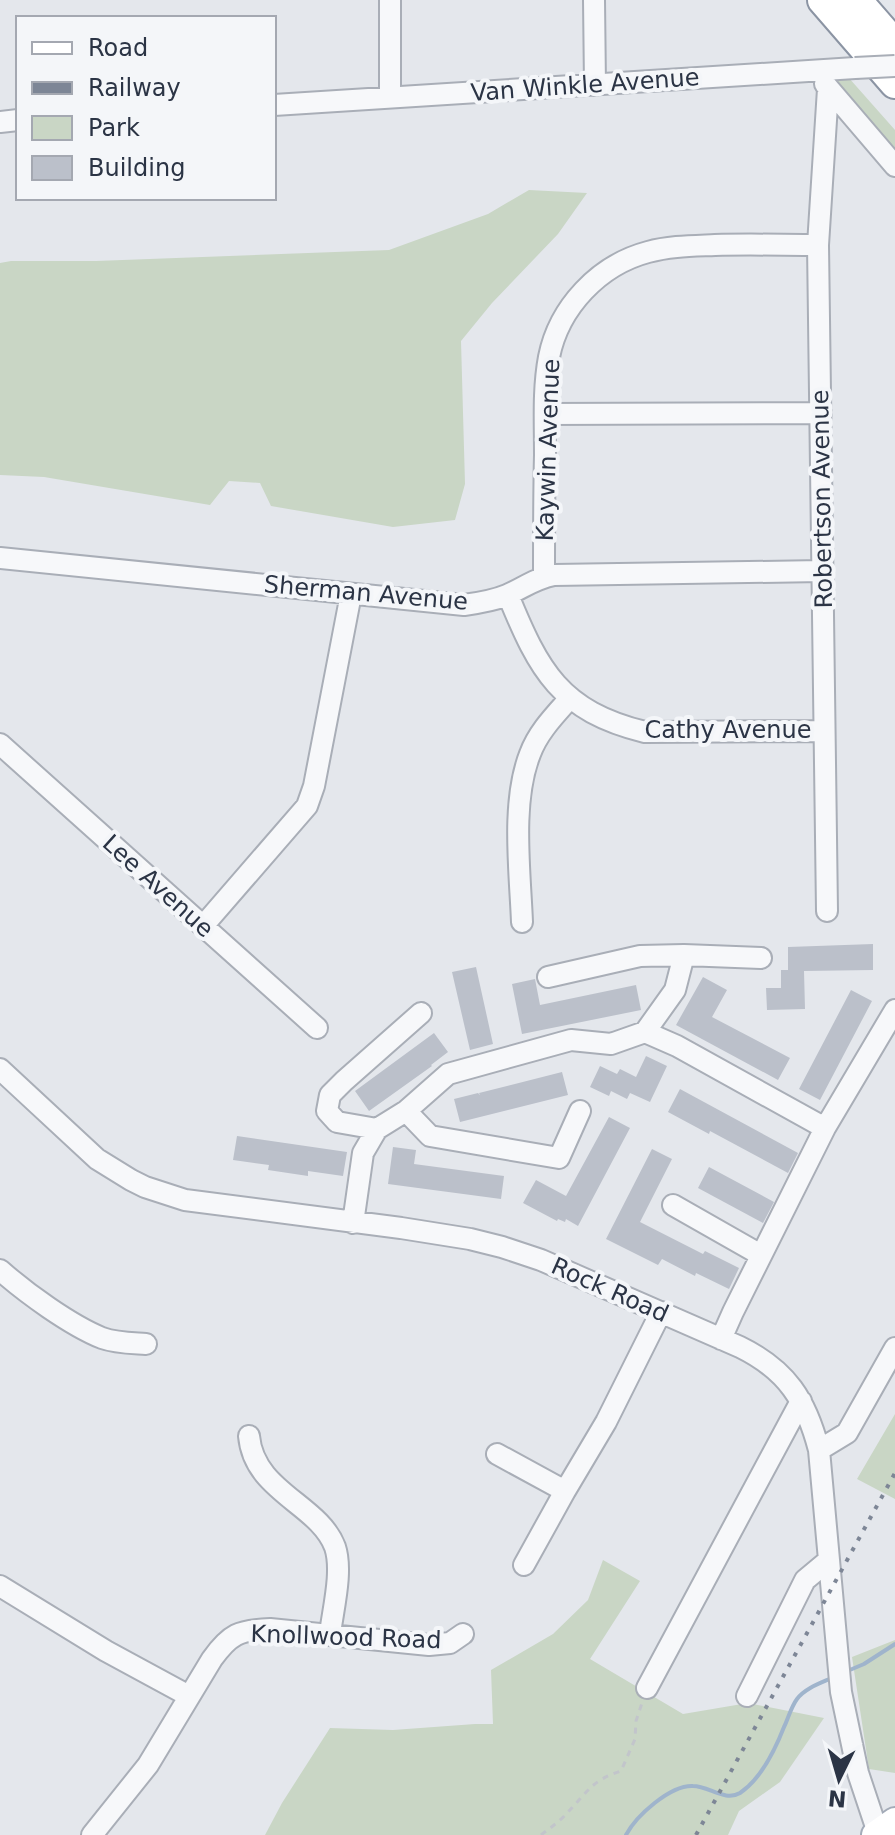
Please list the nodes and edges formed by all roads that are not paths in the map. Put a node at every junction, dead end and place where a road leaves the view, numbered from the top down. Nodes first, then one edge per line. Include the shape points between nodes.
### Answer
1 (390, 0) edge
2 (594, 0) edge
3 (823, 0) edge
4 (856, 0) edge
5 (895, 45) edge
6 (895, 66) edge
7 (815, 71) junction
8 (895, 83) edge
9 (595, 85) junction
10 (828, 89) junction
11 (390, 97) junction
12 (276, 105) edge
13 (895, 166) edge
14 (818, 245) junction
15 (821, 413) junction
16 (545, 414) junction
17 (0, 558) edge
18 (822, 571) junction
19 (544, 577) junction
20 (351, 594) junction
21 (508, 595) junction
22 (570, 698) junction
23 (824, 731) junction
24 (0, 744) edge
25 (827, 911) dead end
26 (522, 922) dead end
27 (203, 926) junction
28 (684, 955) junction
29 (761, 958) dead end
30 (548, 977) dead end
31 (895, 1010) edge
32 (421, 1013) dead end
33 (317, 1028) dead end
34 (645, 1032) junction
35 (0, 1069) edge
36 (406, 1111) junction
37 (580, 1111) dead end
38 (825, 1128) junction
39 (377, 1129) junction
40 (673, 1205) dead end
41 (353, 1223) junction
42 (761, 1255) junction
43 (0, 1270) edge
44 (661, 1312) junction
45 (721, 1339) junction
46 (146, 1344) dead end
47 (895, 1348) edge
48 (801, 1401) junction
49 (249, 1436) dead end
50 (819, 1450) junction
51 (497, 1454) dead end
52 (565, 1491) junction
53 (829, 1560) junction
54 (524, 1565) dead end
55 (0, 1586) edge
56 (330, 1634) junction
57 (463, 1634) dead end
58 (647, 1688) road end
59 (189, 1696) junction
60 (747, 1696) dead end
61 (883, 1830) edge
62 (92, 1835) edge

1 - 11 street
2 - 9 street
3 - 8 highway
4 - 5 highway
6 - 7 street, Van Winkle Avenue, bridge
7 - 9 street, Van Winkle Avenue
7 - 10 street
9 - 11 street, Van Winkle Avenue
10 - 13 street
10 - 14 street, Robertson Avenue
11 - 12 street, Van Winkle Avenue
14 - 15 street, Robertson Avenue
14 - 16 street, Kaywin Avenue via 675,246 633,257 605,272 573,303 557,331 548,359
15 - 16 street
15 - 18 street, Robertson Avenue
16 - 19 street, Kaywin Avenue
17 - 20 street, Sherman Avenue
18 - 19 street, Sherman Avenue
18 - 23 street, Robertson Avenue
19 - 21 street, Sherman Avenue
20 - 21 street, Sherman Avenue via 464,605
20 - 27 street via 307,806
21 - 22 street, Cathy Avenue via 535,656
22 - 23 street, Cathy Avenue via 619,726 645,732
22 - 26 street via 536,741 521,783
23 - 25 street, Robertson Avenue
24 - 27 street, Lee Avenue
27 - 33 street, Lee Avenue
28 - 29 street
28 - 30 street via 640,956
28 - 34 street via 675,990
31 - 38 street
32 - 39 street via 330,1095 327,1111 337,1122
34 - 36 street via 611,1044 571,1040 448,1074
34 - 38 street
35 - 41 street, Rock Road via 97,1159 145,1187 185,1200
36 - 37 street via 430,1136 559,1158
36 - 39 street
38 - 42 street
39 - 41 street via 363,1153
40 - 42 street
41 - 44 street, Rock Road via 502,1247
42 - 45 street
43 - 46 street via 103,1338
44 - 45 street, Rock Road
44 - 52 street
45 - 48 street, Rock Road via 770,1365
47 - 50 street via 847,1433
48 - 50 street, Rock Road
48 - 58 street
49 - 56 street via 263,1472 331,1540 337,1573
50 - 53 street, Rock Road
51 - 52 street
52 - 54 street
53 - 60 street via 805,1580
53 - 61 street, Rock Road via 847,1724 861,1785
55 - 59 street
56 - 57 street, Knollwood Road via 429,1645 450,1643
56 - 59 street, Knollwood Road via 253,1629 235,1634 223,1643
59 - 62 street, Knollwood Road via 148,1765

